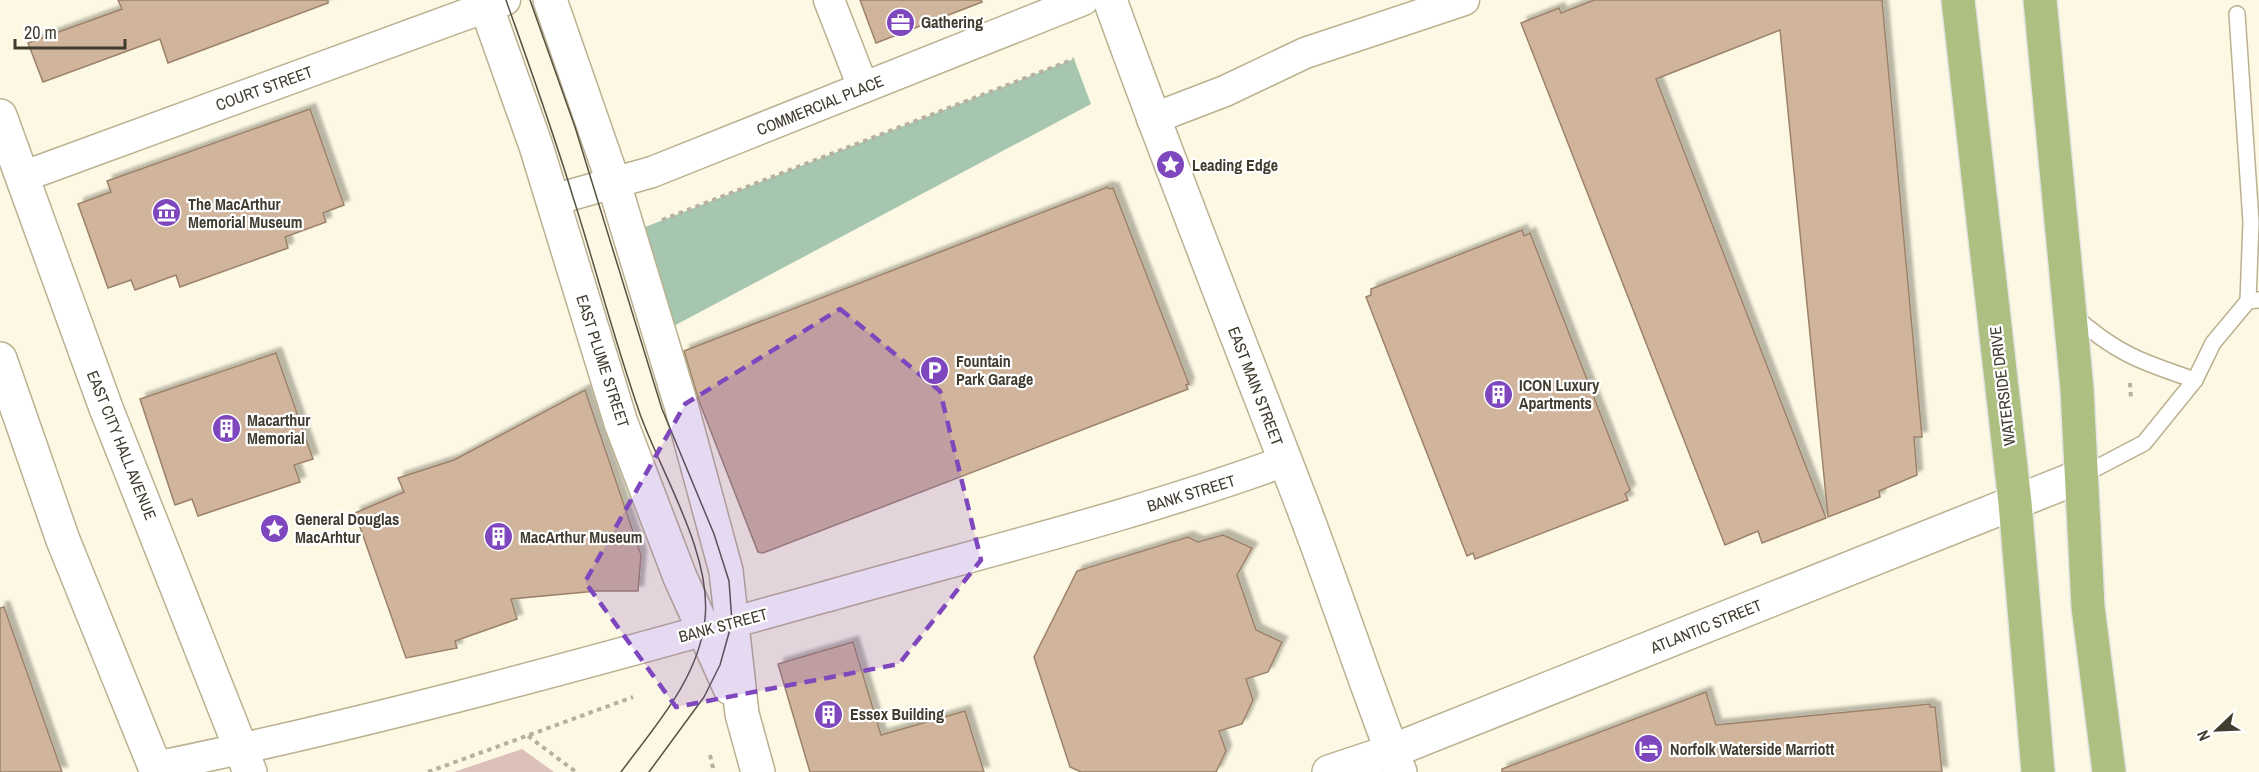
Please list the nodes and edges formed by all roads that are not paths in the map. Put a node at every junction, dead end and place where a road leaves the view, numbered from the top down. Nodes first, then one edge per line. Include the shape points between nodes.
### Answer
1 (550, 0) edge
2 (829, 0) edge
3 (1083, 0) edge
4 (1110, 0) edge
5 (1464, 0) edge
6 (1958, 0) edge
7 (2040, 0) edge
8 (492, 2) edge
9 (2236, 14) dead end
10 (863, 87) junction
11 (0, 116) edge
12 (1152, 119) junction
13 (22, 177) junction
14 (614, 184) junction
15 (553, 200) junction
16 (2253, 300) edge
17 (2070, 313) junction
18 (0, 359) edge
19 (2195, 380) junction
20 (1285, 461) junction
21 (2080, 476) junction
22 (2015, 503) junction
23 (718, 626) junction
24 (246, 761) edge
25 (1396, 762) edge
26 (156, 770) edge
27 (758, 772) edge
28 (1329, 772) edge
29 (2038, 772) edge
30 (2109, 772) edge

1 - 14 street, EAST PLUME STREET
2 - 10 street
3 - 10 street, COMMERCIAL PLACE
4 - 12 street, EAST MAIN STREET
5 - 12 street via 1305,53 1225,91
6 - 22 main road, WATERSIDE DRIVE
7 - 17 main road
8 - 13 street, COURT STREET
8 - 15 street, EAST PLUME STREET
9 - 16 lane
10 - 14 street, COMMERCIAL PLACE
11 - 13 street, EAST CITY HALL AVENUE
12 - 20 street, EAST MAIN STREET
13 - 24 street, EAST CITY HALL AVENUE via 106,408
14 - 15 street, COMMERCIAL PLACE
14 - 23 street, EAST PLUME STREET via 726,571
15 - 23 street, EAST PLUME STREET via 621,423 680,577
16 - 19 lane via 2213,344
17 - 19 lane via 2124,354
17 - 21 main road
18 - 26 street via 63,540
19 - 21 lane via 2144,442
20 - 23 street, BANK STREET via 1207,490
20 - 25 street, EAST MAIN STREET
21 - 22 street, ATLANTIC STREET
21 - 30 main road via 2088,608
22 - 25 street, ATLANTIC STREET
22 - 29 main road, WATERSIDE DRIVE
23 - 24 street, BANK STREET
23 - 27 street, EAST PLUME STREET
24 - 26 street, BANK STREET
25 - 28 street, ATLANTIC STREET

